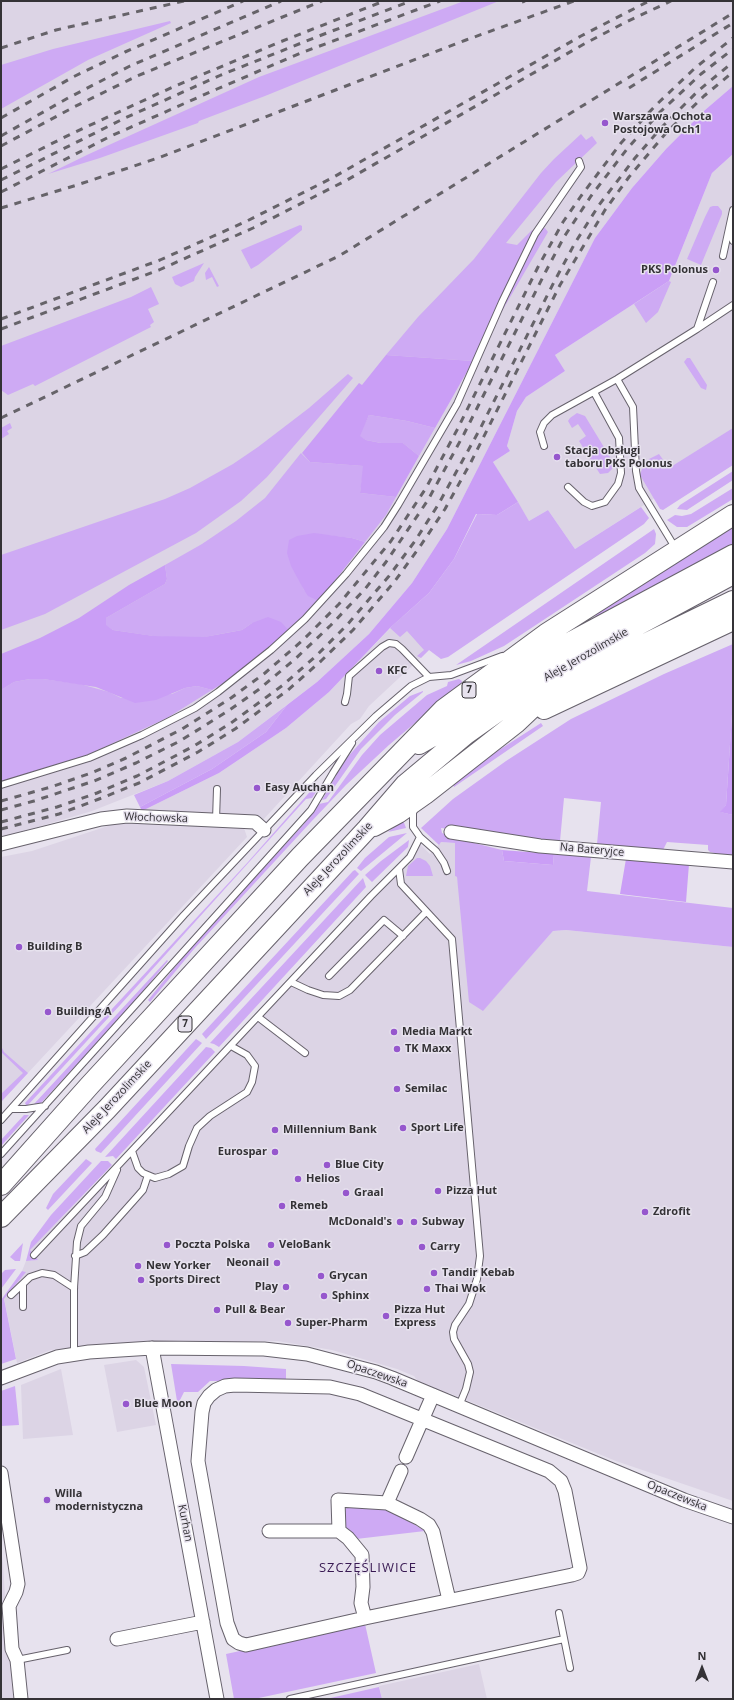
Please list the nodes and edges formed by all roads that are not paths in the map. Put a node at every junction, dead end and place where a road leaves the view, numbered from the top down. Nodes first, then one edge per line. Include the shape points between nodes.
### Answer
1 (579, 161) dead end
2 (733, 210) edge
3 (729, 230) junction
4 (733, 241) edge
5 (723, 256) dead end
6 (713, 282) dead end
7 (733, 305) edge
8 (697, 329) junction
9 (617, 379) junction
10 (594, 392) junction
11 (544, 446) dead end
12 (568, 487) dead end
13 (733, 515) edge
14 (677, 550) junction
15 (733, 555) edge
16 (733, 574) edge
17 (733, 601) edge
18 (733, 620) edge
19 (546, 634) junction
20 (429, 676) junction
21 (345, 702) dead end
22 (517, 722) junction
23 (360, 732) junction
24 (400, 755) junction
25 (1, 786) edge
26 (217, 789) dead end
27 (419, 798) junction
28 (216, 820) junction
29 (367, 829) junction
30 (264, 830) junction
31 (451, 832) dead end
32 (420, 837) junction
33 (1, 844) edge
34 (733, 862) edge
35 (399, 869) junction
36 (447, 871) dead end
37 (426, 912) junction
38 (403, 936) junction
39 (329, 976) dead end
40 (290, 982) junction
41 (258, 1017) junction
42 (231, 1046) junction
43 (305, 1053) dead end
44 (45, 1106) junction
45 (12, 1108) junction
46 (1, 1120) edge
47 (132, 1151) junction
48 (1, 1154) edge
49 (118, 1166) junction
50 (148, 1176) junction
51 (1, 1185) edge
52 (1, 1217) edge
53 (34, 1255) dead end
54 (75, 1256) junction
55 (24, 1284) junction
56 (74, 1288) junction
57 (12, 1295) dead end
58 (23, 1307) dead end
59 (152, 1348) junction
60 (74, 1353) junction
61 (1, 1378) edge
62 (432, 1394) junction
63 (459, 1406) junction
64 (422, 1419) junction
65 (406, 1457) dead end
66 (401, 1471) dead end
67 (1, 1473) edge
68 (387, 1503) junction
69 (733, 1517) edge
70 (269, 1531) dead end
71 (339, 1531) junction
72 (449, 1600) junction
73 (559, 1613) dead end
74 (365, 1618) junction
75 (203, 1622) junction
76 (117, 1639) dead end
77 (564, 1639) junction
78 (67, 1650) dead end
79 (17, 1660) junction
80 (570, 1668) dead end
81 (21, 1699) edge
82 (218, 1699) edge
83 (290, 1699) edge

1 - 25 lane via 581,167 535,234 457,404 398,505 384,527 346,574 305,619 271,650 195,708 89,758
2 - 3 lane
3 - 4 lane
3 - 5 lane
6 - 8 lane
7 - 8 lane
8 - 9 lane
9 - 10 lane
9 - 14 lane via 632,407 639,488
10 - 11 lane via 552,414 540,432
10 - 12 lane via 619,438 621,473 618,484 605,502 592,506
13 - 14 main road, Aleje Jerozolimskie / 7
14 - 19 main road, Aleje Jerozolimskie / 7
15 - 24 main road, Aleje Jerozolimskie via 567,644 511,680 438,733
16 - 29 main road, Aleje Jerozolimskie via 601,645 520,695 466,734 405,785
17 - 22 main road, 7 via 569,681 536,704
18 - 22 main road
19 - 20 lane via 476,667 451,675
19 - 24 main road, Aleje Jerozolimskie / 7 via 444,709
20 - 21 lane via 396,644 389,643 349,676
20 - 23 lane via 411,686
22 - 27 main road, 7
23 - 30 lane
23 - 44 lane via 311,810
24 - 51 main road, Aleje Jerozolimskie / 7 via 294,863
26 - 28 lane
27 - 29 main road, 7 via 398,813
27 - 32 lane via 412,821
28 - 30 street, Włochowska via 254,822
28 - 33 street, Włochowska via 127,816 101,819
29 - 52 main road, Aleje Jerozolimskie / 7 via 107,1109
30 - 45 lane via 184,915
31 - 34 street, Na Bateryjce via 540,846
32 - 35 lane via 410,857
32 - 36 lane via 436,851
35 - 37 lane via 402,884
35 - 40 lane
37 - 38 lane
37 - 63 lane via 452,939 480,1256 477,1279 469,1304 453,1332 470,1372
38 - 39 lane via 384,920
38 - 40 lane via 350,990 339,996 323,995
40 - 41 lane
41 - 42 lane
41 - 43 lane
42 - 47 lane
42 - 50 lane via 247,1055 255,1066 247,1092 210,1116 197,1128 183,1166 163,1176
44 - 45 lane
44 - 48 lane
45 - 46 lane
47 - 49 lane
47 - 50 lane via 138,1168
49 - 53 lane
49 - 54 lane via 105,1197 81,1226
50 - 54 lane via 143,1190 103,1235 85,1252
54 - 56 lane
55 - 56 lane via 34,1276 46,1273 58,1277
55 - 57 lane
55 - 58 lane
56 - 60 lane
59 - 60 street, Opaczewska
59 - 62 street, Opaczewska via 264,1350 307,1354 376,1372
59 - 75 street, Kurhan
60 - 61 street, Opaczewska via 56,1357
62 - 63 street, Opaczewska
62 - 64 street
63 - 69 street, Opaczewska via 684,1500
64 - 65 street
64 - 72 street via 557,1477 565,1491 580,1568 578,1573 572,1575
64 - 74 street via 375,1399 330,1387 225,1386 216,1390 204,1403 198,1461 227,1622 233,1639 246,1645
66 - 68 street
67 - 79 street via 18,1584 9,1606 12,1649
68 - 71 street via 338,1500
68 - 72 street via 429,1525 434,1532
70 - 71 street
71 - 74 street via 362,1555 361,1603
72 - 74 street
73 - 77 lane
75 - 76 street
75 - 82 street, Kurhan
77 - 80 lane
77 - 83 lane
78 - 79 lane
79 - 81 street

